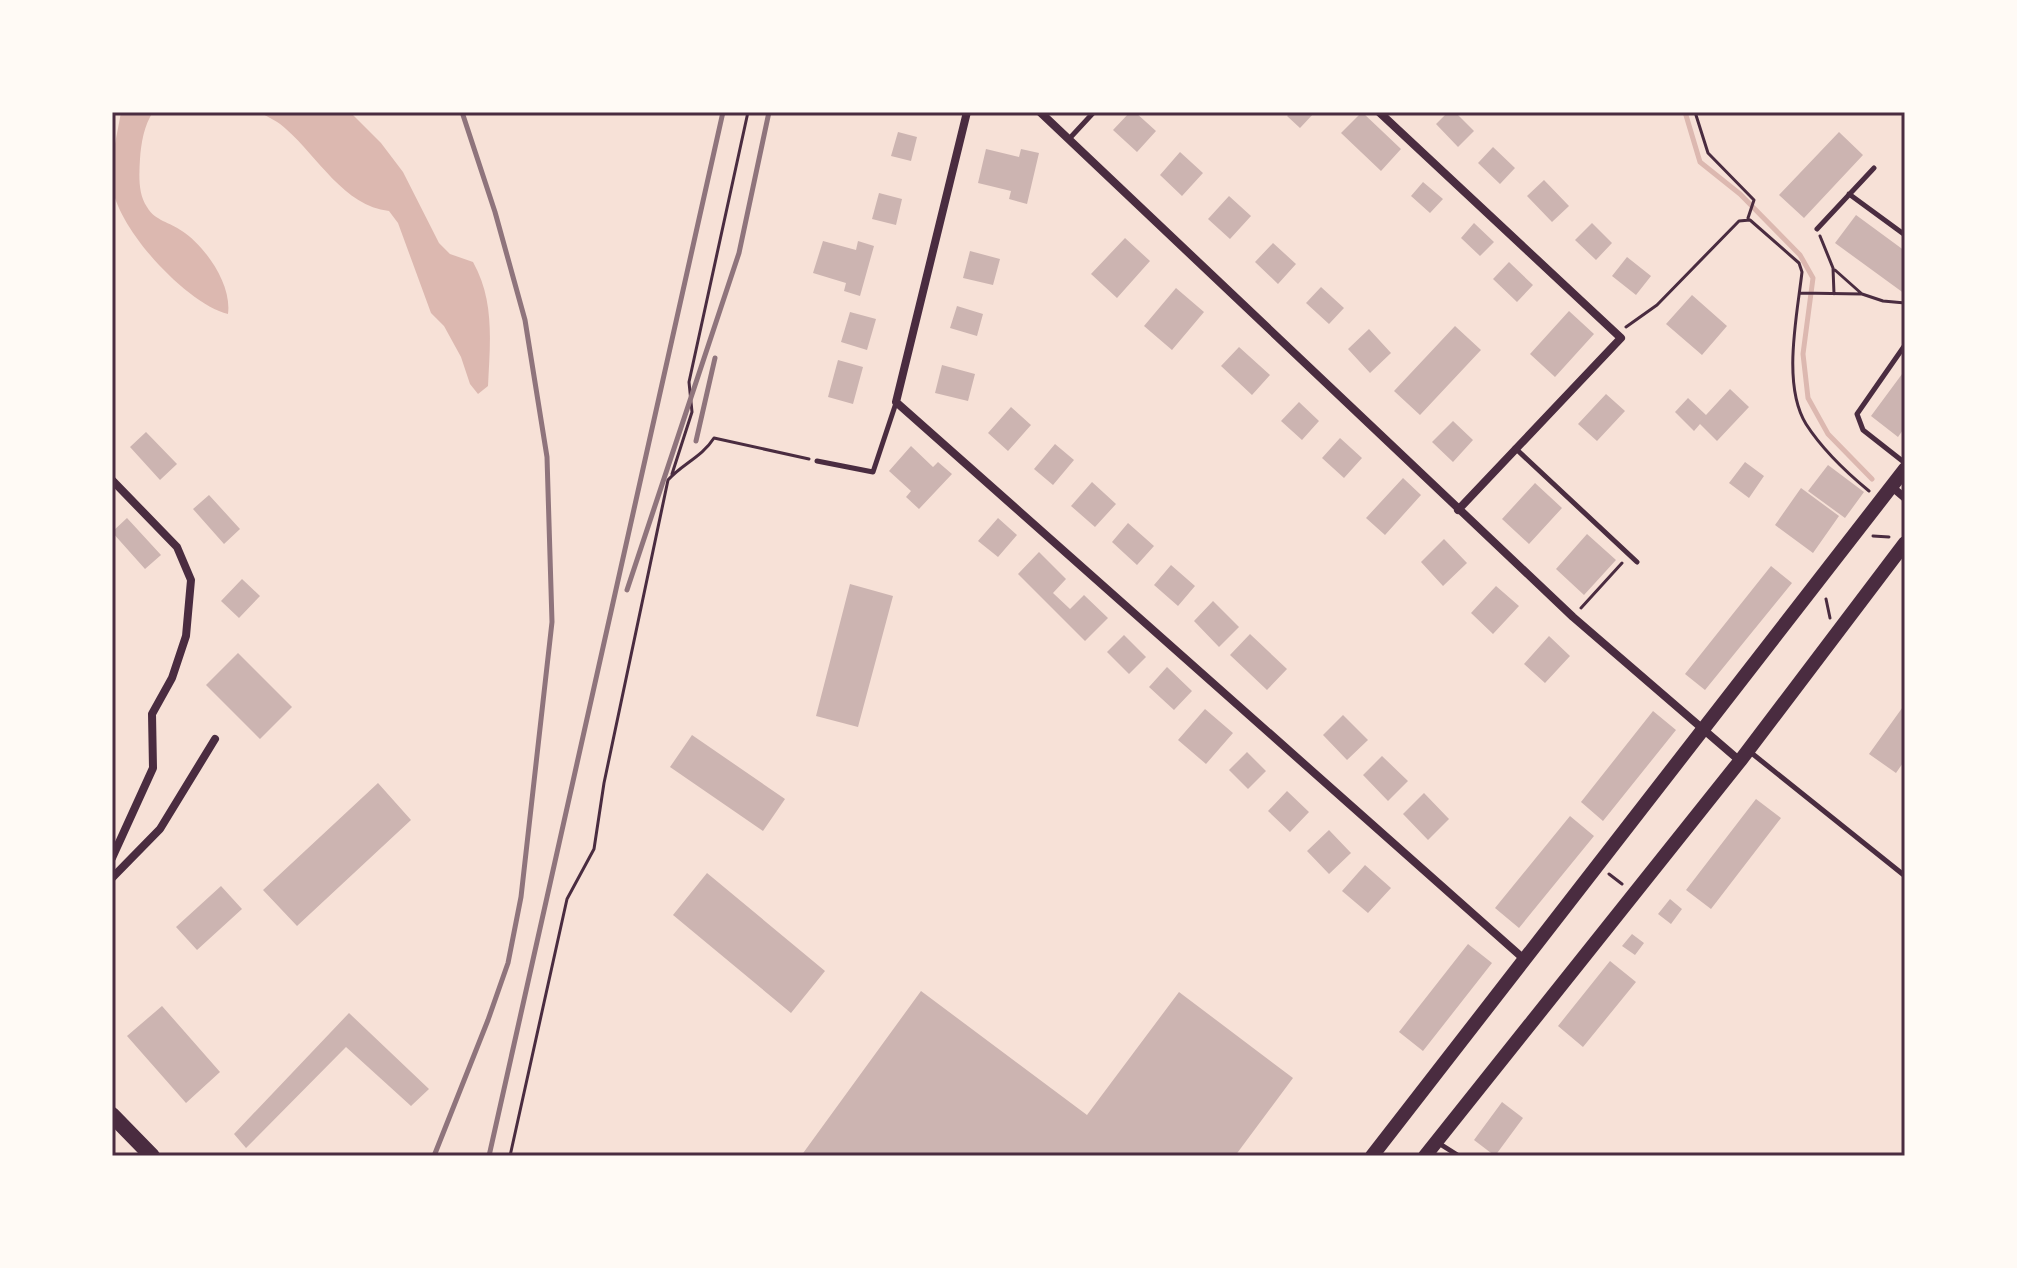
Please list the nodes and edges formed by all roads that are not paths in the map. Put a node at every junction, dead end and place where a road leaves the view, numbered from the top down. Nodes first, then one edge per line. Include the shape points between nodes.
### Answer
1 (967, 112) edge
2 (1040, 112) edge
3 (1094, 112) edge
4 (1379, 112) edge
5 (1069, 139) junction
6 (1874, 168) dead end
7 (1849, 194) junction
8 (1817, 229) road end
9 (1905, 235) edge
10 (1905, 345) edge
11 (896, 402) junction
12 (1515, 448) junction
13 (817, 461) road end
14 (1905, 466) edge
15 (112, 480) edge
16 (1892, 487) junction
17 (1905, 498) edge
18 (1458, 510) junction
19 (1899, 540) edge
20 (1637, 562) dead end
21 (1705, 730) junction
22 (215, 739) dead end
23 (1744, 756) junction
24 (112, 858) edge
25 (1905, 876) edge
26 (112, 878) edge
27 (1524, 959) junction
28 (112, 1115) edge
29 (1436, 1142) junction
30 (152, 1156) edge
31 (1372, 1156) edge
32 (1425, 1156) edge
33 (1459, 1156) edge

1 - 11 street
2 - 5 street
3 - 5 lane
4 - 12 street via 1621,338
5 - 18 street
6 - 7 lane
7 - 8 lane
7 - 9 lane
10 - 14 lane via 1857,414 1863,430
11 - 13 lane via 873,472
11 - 27 street
12 - 18 street
12 - 20 lane
14 - 16 main road
15 - 24 street via 177,547 191,580 186,636 152,714 153,768
16 - 17 street
16 - 21 main road
18 - 21 street
19 - 23 main road via 1835,637
21 - 23 street
21 - 27 main road
22 - 26 street via 160,829
23 - 25 lane
23 - 29 main road
27 - 31 main road
28 - 30 main road
29 - 32 main road
29 - 33 lane

